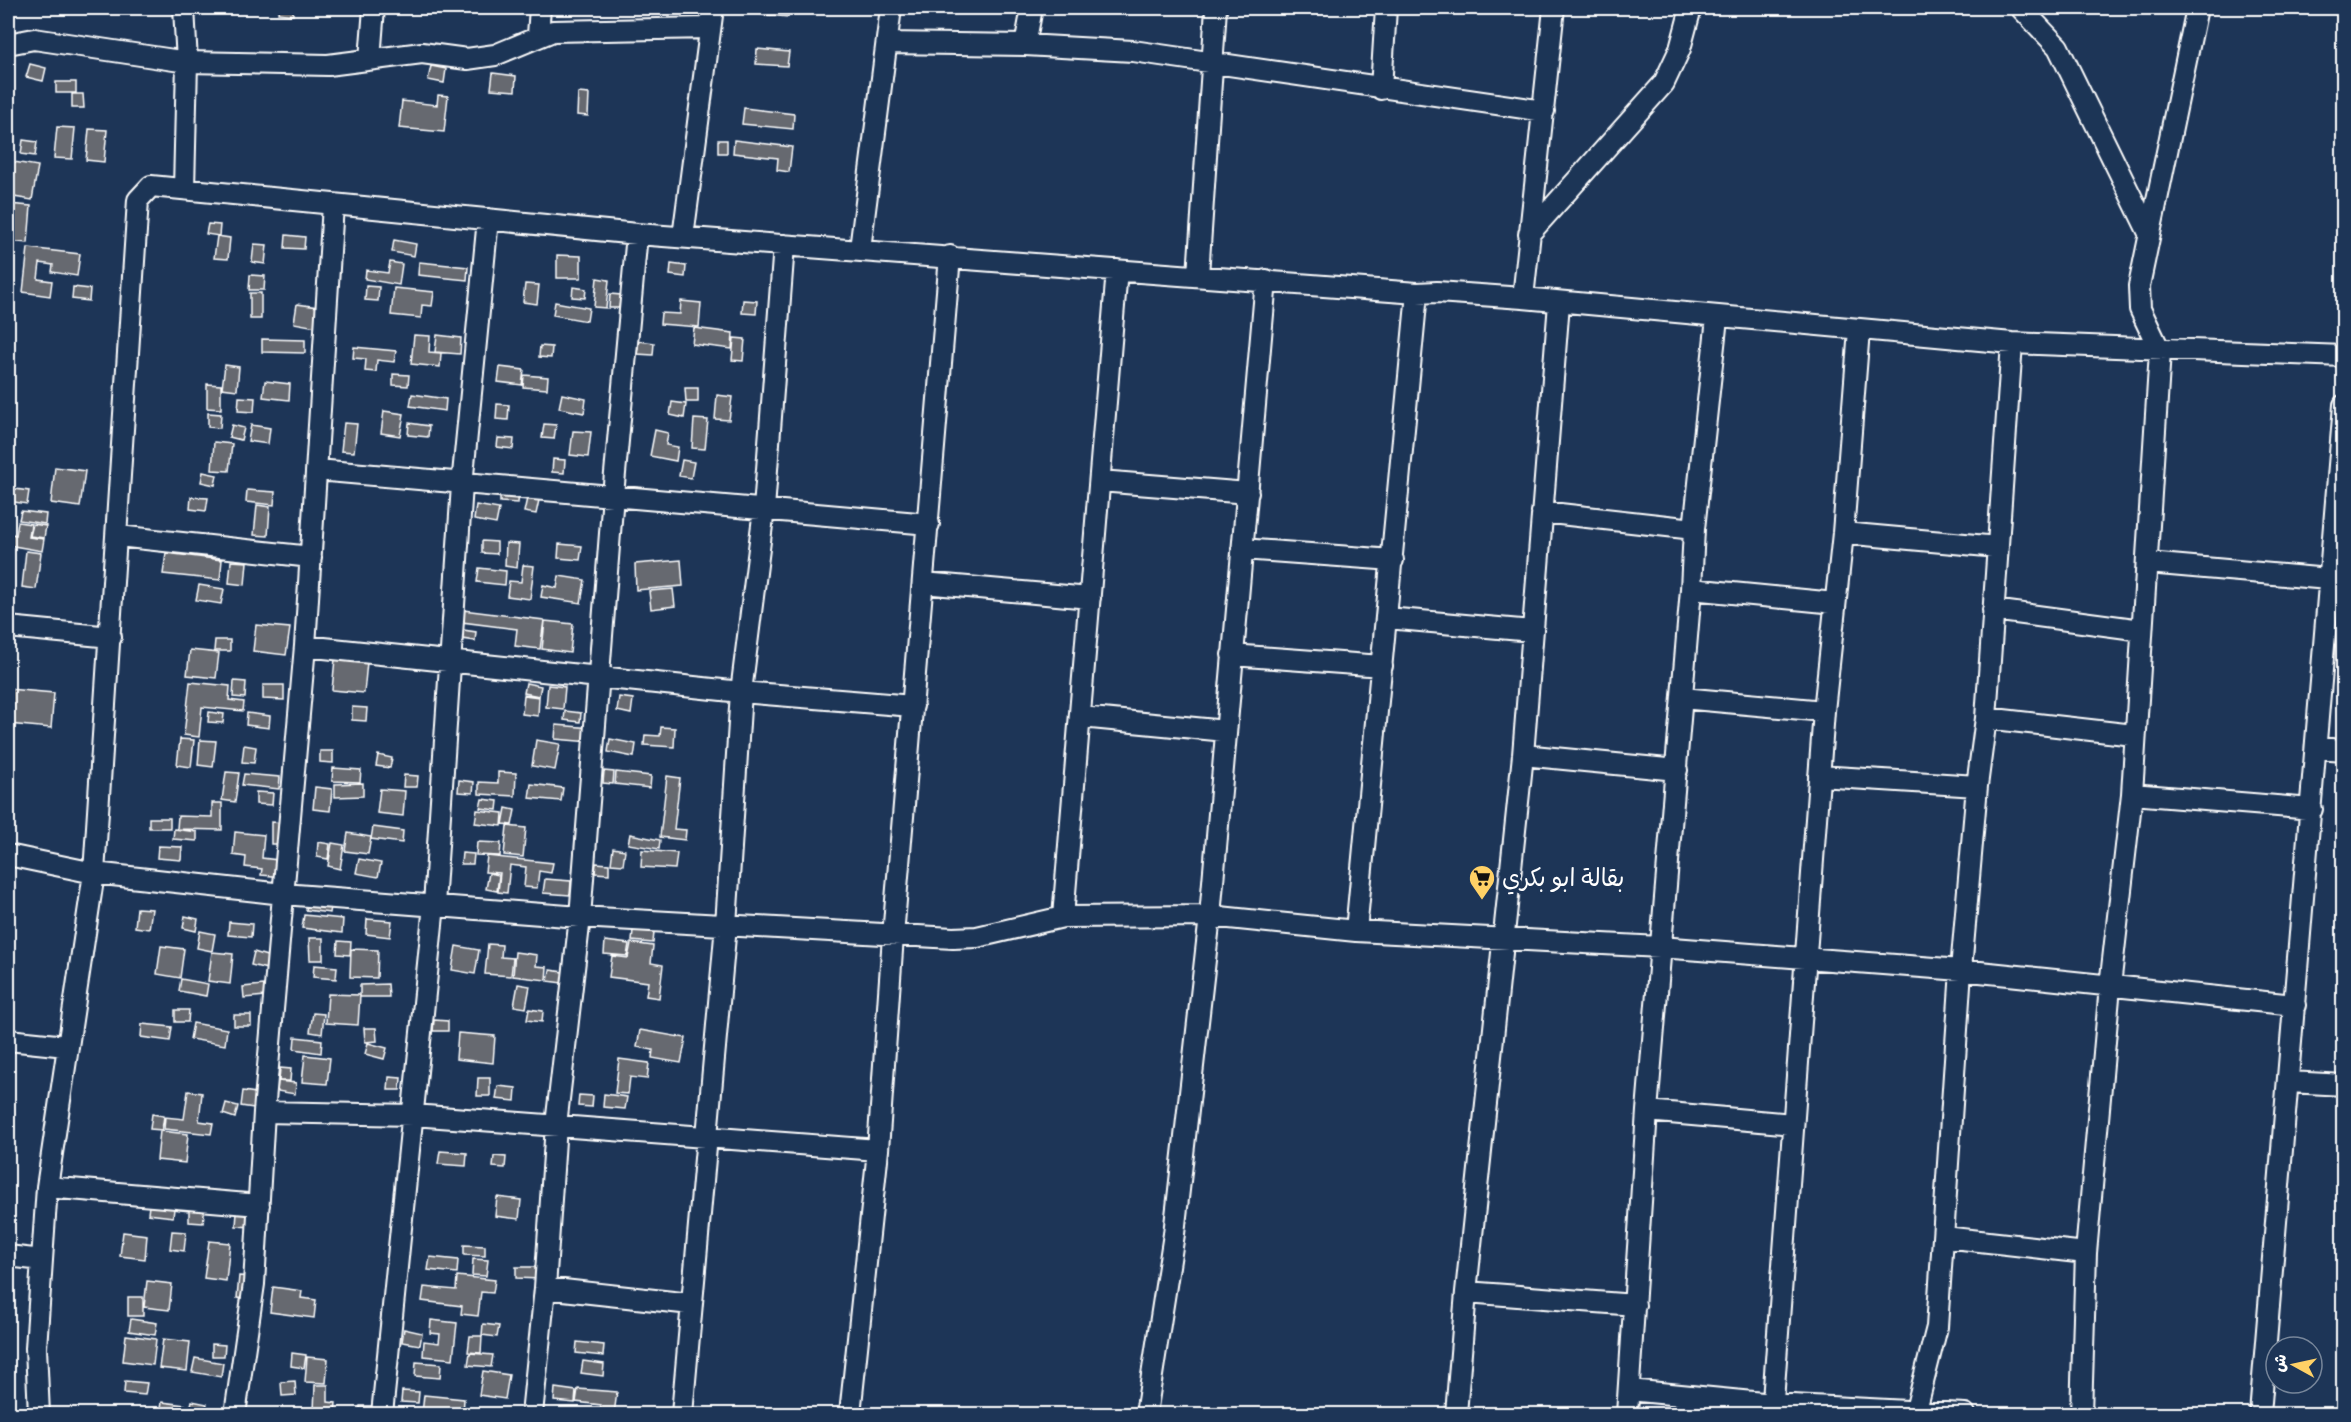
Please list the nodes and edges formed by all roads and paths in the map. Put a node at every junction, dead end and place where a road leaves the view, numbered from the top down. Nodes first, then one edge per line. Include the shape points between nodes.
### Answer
1 (184, 8) edge
2 (374, 8) edge
3 (540, 8) edge
4 (713, 8) edge
5 (891, 8) edge
6 (1032, 8) edge
7 (1216, 8) edge
8 (1386, 8) edge
9 (1554, 8) edge
10 (1691, 8) edge
11 (2021, 8) edge
12 (2197, 8) edge
13 (710, 28) junction
14 (538, 35) junction
15 (887, 43) junction
16 (8, 44) edge
17 (1025, 45) junction
18 (370, 58) junction
19 (187, 62) junction
20 (1213, 64) junction
21 (1381, 89) junction
22 (1544, 111) junction
23 (184, 189) junction
24 (333, 205) junction
25 (488, 219) junction
26 (2149, 232) junction
27 (637, 234) junction
28 (1529, 234) junction
29 (683, 237) junction
30 (784, 245) junction
31 (860, 249) junction
32 (950, 256) junction
33 (1117, 270) junction
34 (1198, 275) junction
35 (1266, 280) junction
36 (1417, 293) junction
37 (1523, 298) junction
38 (1559, 303) junction
39 (1717, 318) junction
40 (1859, 330) junction
41 (2012, 343) junction
42 (2160, 351) junction
43 (2343, 356) edge
44 (2343, 405) edge
45 (317, 470) junction
46 (1100, 481) junction
47 (462, 484) junction
48 (1248, 494) junction
49 (613, 495) junction
50 (764, 509) junction
51 (1542, 512) junction
52 (929, 524) junction
53 (1694, 529) junction
54 (1843, 533) junction
55 (118, 536) junction
56 (2337, 546) edge
57 (1998, 547) junction
58 (1242, 549) junction
59 (311, 557) junction
60 (1392, 560) junction
61 (2148, 563) junction
62 (2328, 579) junction
63 (923, 583) junction
64 (1691, 589) junction
65 (1090, 598) junction
66 (1835, 603) junction
67 (1993, 610) junction
68 (1388, 618) junction
69 (8, 627) edge
70 (2142, 630) junction
71 (1532, 631) junction
72 (111, 637) junction
73 (305, 646) junction
74 (1232, 655) junction
75 (449, 662) junction
76 (1382, 666) junction
77 (600, 675) junction
78 (741, 692) junction
79 (1682, 698) junction
80 (913, 706) junction
81 (1824, 711) junction
82 (1081, 717) junction
83 (1986, 718) junction
84 (1226, 731) junction
85 (2134, 735) junction
86 (2317, 748) junction
87 (2343, 750) edge
88 (1523, 755) junction
89 (1677, 770) junction
90 (1819, 776) junction
91 (1977, 786) junction
92 (2132, 794) junction
93 (2312, 809) junction
94 (8, 855) edge
95 (94, 873) junction
96 (283, 894) junction
97 (434, 905) junction
98 (1210, 916) junction
99 (580, 917) junction
100 (1063, 917) junction
101 (726, 925) junction
102 (1356, 931) junction
103 (893, 936) junction
104 (1504, 940) junction
105 (1660, 947) junction
106 (1806, 957) junction
107 (1961, 970) junction
108 (2110, 986) junction
109 (2295, 1005) junction
110 (8, 1040) edge
111 (66, 1046) junction
112 (2289, 1082) junction
113 (2343, 1086) edge
114 (1647, 1111) junction
115 (264, 1112) junction
116 (413, 1115) junction
117 (556, 1125) junction
118 (1793, 1125) junction
119 (706, 1138) junction
120 (878, 1150) junction
121 (47, 1187) junction
122 (259, 1205) junction
123 (1944, 1238) junction
124 (2086, 1253) junction
125 (8, 1256) edge
126 (42, 1260) junction
127 (545, 1288) junction
128 (1466, 1292) junction
129 (691, 1304) junction
130 (1635, 1305) junction
131 (1629, 1390) junction
132 (1773, 1409) edge
133 (1915, 1412) edge
134 (39, 1414) edge
135 (235, 1414) edge
136 (382, 1414) edge
137 (532, 1414) edge
138 (682, 1414) edge
139 (850, 1414) edge
140 (1146, 1414) edge
141 (1456, 1414) edge
142 (1627, 1414) edge
143 (1965, 1414) edge
144 (2081, 1414) edge
145 (2260, 1414) edge

1 - 19 street
2 - 18 street
3 - 14 street
4 - 13 street
5 - 15 street
6 - 17 street
7 - 20 street
8 - 21 street
9 - 22 street
10 - 28 street via 1680,49 1664,83
11 - 26 street via 2058,47
12 - 26 street
13 - 14 street via 570,29
13 - 29 street
14 - 18 street via 495,55 422,53
15 - 17 street
15 - 31 street
16 - 19 street via 34,39
17 - 20 street via 1133,51
18 - 19 street via 328,65
19 - 23 street
20 - 21 street
20 - 34 street
21 - 22 street
22 - 28 street
23 - 24 street
23 - 55 street via 151,186 138,200
24 - 25 street
24 - 45 street
25 - 27 street
25 - 47 street
26 - 42 street via 2138,298
27 - 29 street
27 - 49 street
28 - 37 street
29 - 30 street
30 - 31 street
30 - 50 street
31 - 32 street
32 - 33 street
32 - 52 street
33 - 34 street
33 - 46 street
34 - 35 street
35 - 36 street
35 - 48 street
36 - 37 street
36 - 60 street
37 - 38 street
38 - 39 street
38 - 51 street
39 - 40 street
39 - 53 street
40 - 41 street
40 - 54 street
41 - 42 street
41 - 57 street
42 - 43 street
42 - 61 street
44 - 56 street
45 - 47 street
45 - 59 street
46 - 48 street
46 - 65 street
47 - 49 street
47 - 75 street
48 - 58 street
49 - 50 street
49 - 77 street
50 - 52 street
50 - 78 street
51 - 53 street
51 - 71 street
52 - 63 street
53 - 64 street
54 - 57 street
54 - 66 street
55 - 59 street
55 - 72 street
56 - 62 street
57 - 67 street
58 - 60 street
58 - 74 street
59 - 73 street
60 - 68 street
61 - 62 street
61 - 70 street
62 - 86 street
63 - 65 street
63 - 80 street
64 - 66 street
64 - 79 street
65 - 82 street
66 - 81 street
67 - 70 street
67 - 83 street
68 - 71 street
68 - 76 street
69 - 72 street
70 - 85 street
71 - 88 street
72 - 95 street
73 - 75 street
73 - 96 street
74 - 76 street
74 - 84 street
75 - 77 street
75 - 97 street
76 - 102 street
77 - 78 street
77 - 99 street
78 - 80 street
78 - 101 street
79 - 81 street
79 - 89 street
80 - 103 street
81 - 90 street
82 - 84 street
82 - 100 street
83 - 85 street
83 - 91 street
84 - 98 street
85 - 92 street
86 - 87 street
86 - 93 street
88 - 89 street
88 - 104 street
89 - 105 street
90 - 91 street
90 - 106 street
91 - 107 street
92 - 93 street
92 - 108 street
93 - 109 street
94 - 95 street
95 - 96 street
95 - 111 street
96 - 97 street
96 - 115 street
97 - 99 street
97 - 116 street
98 - 100 street
98 - 102 street
98 - 140 street via 1173,1234
99 - 101 street
99 - 117 street
100 - 103 street via 977,937
101 - 103 street
101 - 119 street
102 - 104 street
103 - 120 street
104 - 105 street
104 - 128 street
105 - 106 street
105 - 114 street
106 - 107 street
106 - 118 street
107 - 108 street
107 - 123 street
108 - 109 street
108 - 124 street
109 - 112 street
110 - 111 street
111 - 121 street
112 - 113 street
112 - 145 street
114 - 118 street
114 - 130 street
115 - 116 street
115 - 122 street
116 - 117 street
116 - 136 street
117 - 119 street
117 - 127 street
118 - 132 street
119 - 120 street
119 - 129 street
120 - 139 street
121 - 122 street
121 - 126 street
122 - 135 street via 254,1284
123 - 124 street
123 - 133 street via 1937,1327
124 - 144 street
125 - 126 street
126 - 134 street via 36,1348
127 - 129 street
127 - 137 street
128 - 130 street
128 - 141 street
129 - 138 street
130 - 131 street
131 - 132 street
131 - 142 street
132 - 133 street
133 - 143 street

